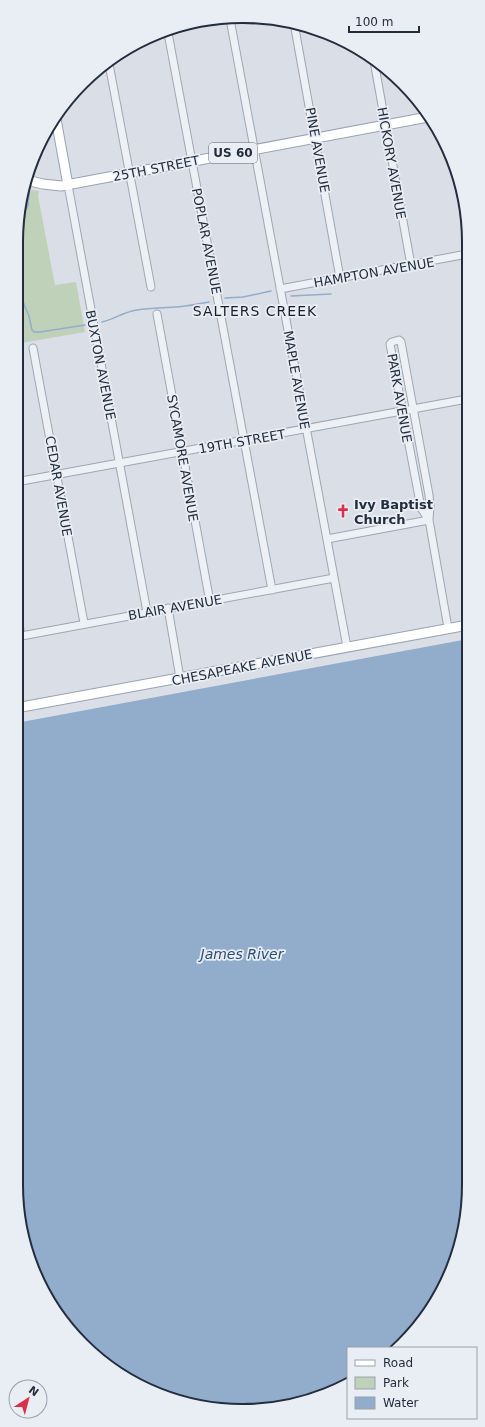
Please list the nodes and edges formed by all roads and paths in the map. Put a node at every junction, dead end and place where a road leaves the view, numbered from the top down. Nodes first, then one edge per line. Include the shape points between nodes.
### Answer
1 (231, 23) edge
2 (295, 29) edge
3 (169, 36) edge
4 (375, 67) edge
5 (110, 68) edge
6 (423, 118) edge
7 (57, 125) edge
8 (385, 125) junction
9 (316, 138) junction
10 (255, 149) junction
11 (192, 161) junction
12 (130, 173) junction
13 (32, 181) edge
14 (68, 185) junction
15 (462, 255) edge
16 (411, 265) junction
17 (340, 278) junction
18 (151, 287) dead end
19 (280, 289) junction
20 (157, 314) dead end
21 (33, 348) dead end
22 (462, 400) edge
23 (414, 409) junction
24 (402, 411) junction
25 (306, 429) junction
26 (244, 440) junction
27 (181, 452) junction
28 (423, 459) junction
29 (120, 462) junction
30 (412, 462) junction
31 (57, 474) junction
32 (23, 481) edge
33 (429, 520) junction
34 (327, 539) junction
35 (334, 578) junction
36 (272, 590) junction
37 (210, 602) junction
38 (168, 608) junction
39 (147, 612) junction
40 (84, 623) junction
41 (462, 626) edge
42 (448, 628) junction
43 (23, 635) edge
44 (347, 647) junction
45 (180, 678) junction
46 (23, 707) edge

1 - 10 street, MAPLE AVENUE
2 - 9 street, PINE AVENUE
3 - 11 street, POPLAR AVENUE
4 - 8 street, HICKORY AVENUE
5 - 12 street
6 - 8 main road, 25TH STREET / US 60
7 - 14 main road, BUXTON AVENUE
8 - 9 main road, 25TH STREET / US 60
8 - 16 street, HICKORY AVENUE
9 - 10 main road, 25TH STREET / US 60
9 - 17 street, PINE AVENUE
10 - 11 main road, 25TH STREET / US 60
10 - 19 street, MAPLE AVENUE
11 - 12 main road, 25TH STREET / US 60
11 - 26 street, POPLAR AVENUE
12 - 14 main road, 25TH STREET / US 60
12 - 18 street
13 - 14 main road, 25TH STREET / US 60 via 56,186
14 - 29 street, BUXTON AVENUE
15 - 16 street, HAMPTON AVENUE
16 - 17 street, HAMPTON AVENUE
17 - 19 street, HAMPTON AVENUE
19 - 25 street, MAPLE AVENUE
20 - 27 street, SYCAMORE AVENUE
21 - 31 street, CEDAR AVENUE
22 - 23 street, 19TH STREET
23 - 24 street, 19TH STREET
23 - 24 street, PARK AVENUE via 399,340 390,344
23 - 28 street, PARK AVENUE
24 - 25 street, 19TH STREET
24 - 30 street, PARK AVENUE
25 - 26 street, 19TH STREET
25 - 34 street, MAPLE AVENUE
26 - 27 street, 19TH STREET
26 - 36 street, POPLAR AVENUE
27 - 29 street, 19TH STREET
27 - 37 street, SYCAMORE AVENUE
28 - 30 street, PARK AVENUE
28 - 33 street, PARK AVENUE via 429,494
29 - 31 street, 19TH STREET
29 - 39 street, BUXTON AVENUE
30 - 33 street, PARK AVENUE via 421,508
31 - 32 street, 19TH STREET
31 - 40 street, CEDAR AVENUE
33 - 34 street
33 - 42 street, PARK AVENUE
34 - 35 street, MAPLE AVENUE
35 - 36 street, BLAIR AVENUE
35 - 44 street, MAPLE AVENUE
36 - 37 street, BLAIR AVENUE
37 - 38 street, BLAIR AVENUE
38 - 39 street, BLAIR AVENUE
38 - 45 street
39 - 40 street, BLAIR AVENUE
40 - 43 street, BLAIR AVENUE
41 - 42 main road, CHESAPEAKE AVENUE
42 - 44 main road, CHESAPEAKE AVENUE
44 - 45 main road, CHESAPEAKE AVENUE
45 - 46 main road, CHESAPEAKE AVENUE

